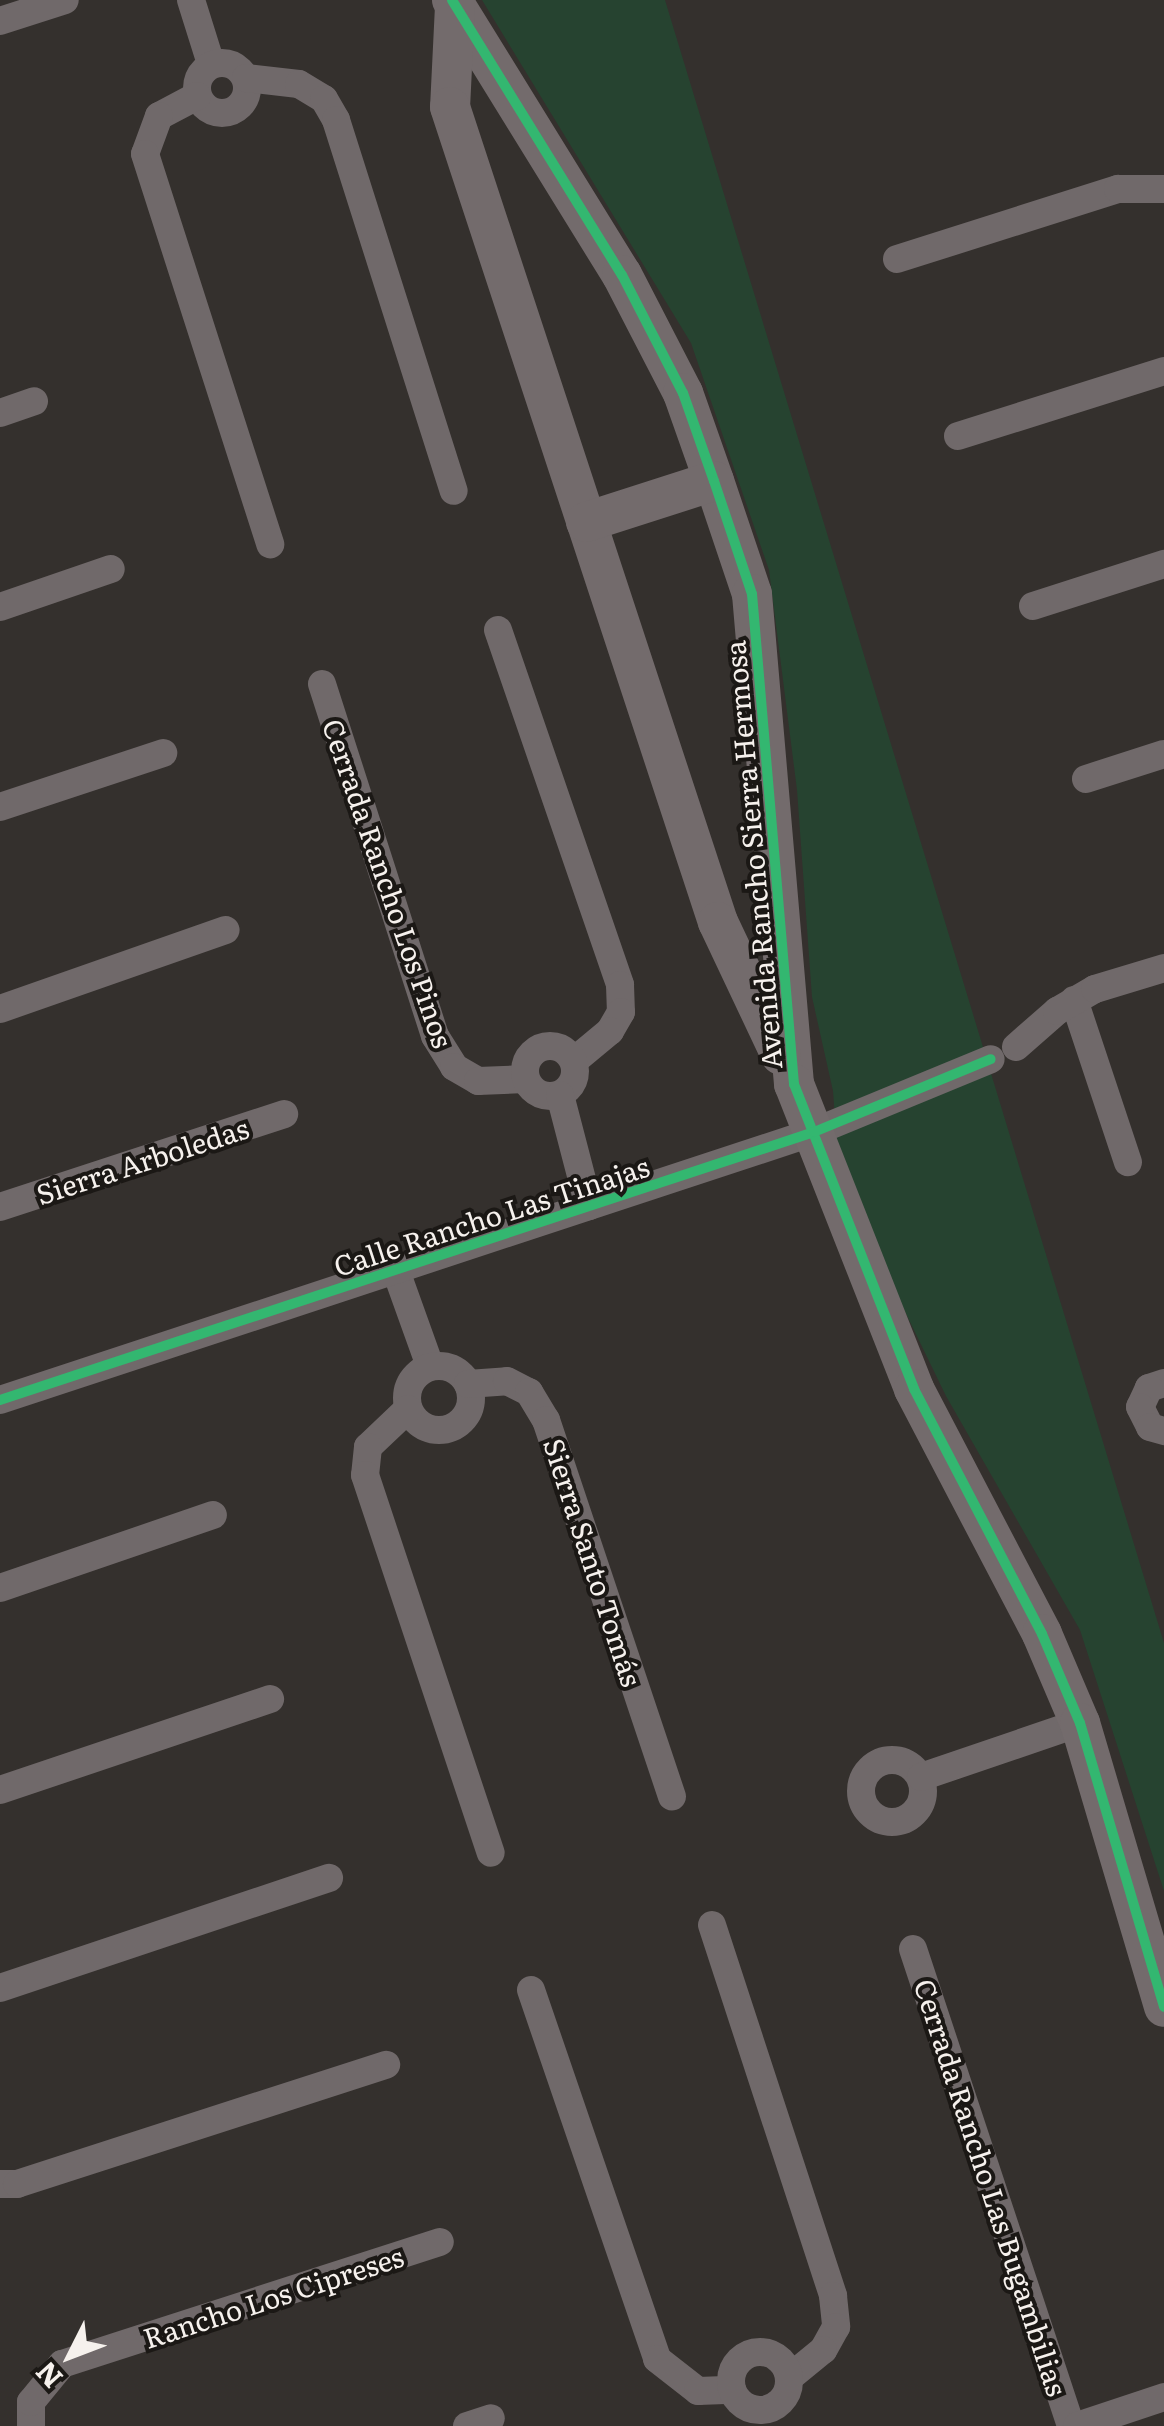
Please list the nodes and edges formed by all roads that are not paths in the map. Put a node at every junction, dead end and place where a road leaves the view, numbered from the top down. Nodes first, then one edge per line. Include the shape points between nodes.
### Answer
1 (65, 0) edge
2 (191, 0) edge
3 (453, 3) edge
4 (0, 21) edge
5 (211, 64) junction
6 (246, 78) junction
7 (198, 96) junction
8 (1164, 189) edge
9 (897, 259) dead end
10 (1164, 371) edge
11 (34, 401) dead end
12 (0, 413) edge
13 (958, 436) dead end
14 (714, 481) junction
15 (454, 492) dead end
16 (586, 522) junction
17 (270, 544) dead end
18 (1164, 564) edge
19 (110, 569) dead end
20 (1034, 606) dead end
21 (0, 607) edge
22 (498, 630) dead end
23 (322, 684) dead end
24 (163, 753) dead end
25 (1164, 754) edge
26 (1086, 779) dead end
27 (0, 807) edge
28 (226, 930) dead end
29 (1164, 968) edge
30 (1074, 1000) junction
31 (0, 1009) edge
32 (574, 1061) junction
33 (525, 1079) junction
34 (794, 1084) junction
35 (560, 1095) junction
36 (284, 1114) dead end
37 (814, 1132) junction
38 (1128, 1162) dead end
39 (588, 1206) junction
40 (0, 1207) edge
41 (396, 1271) junction
42 (430, 1366) junction
43 (1164, 1383) edge
44 (468, 1384) junction
45 (0, 1400) edge
46 (408, 1409) junction
47 (1164, 1431) edge
48 (213, 1514) dead end
49 (0, 1588) edge
50 (270, 1699) dead end
51 (1080, 1723) junction
52 (921, 1778) dead end
53 (0, 1790) edge
54 (672, 1796) dead end
55 (490, 1853) dead end
56 (329, 1878) dead end
57 (712, 1925) dead end
58 (913, 1949) dead end
59 (0, 1988) edge
60 (531, 1990) dead end
61 (1164, 2007) edge
62 (386, 2064) dead end
63 (0, 2184) edge
64 (440, 2242) dead end
65 (790, 2376) junction
66 (732, 2390) junction
67 (1164, 2397) edge
68 (773, 2418) edge
69 (30, 2426) edge
70 (1074, 2426) edge

1 - 4 street
2 - 5 street
3 - 14 street, Avenida Rancho Sierra Hermosa via 622,275 683,393
3 - 16 street, Avenida Rancho Sierra Hermosa via 450,107
5 - 6 street via 238,67
5 - 7 street via 196,82
6 - 7 street via 245,100 232,112 209,110
6 - 15 street via 299,84 324,98 336,120
7 - 17 street via 159,116 145,154
8 - 9 street via 1118,189
10 - 13 street
11 - 12 street
14 - 16 street
14 - 34 street, Avenida Rancho Sierra Hermosa via 752,594
16 - 34 street, Avenida Rancho Sierra Hermosa via 718,922
18 - 20 street
19 - 21 street
22 - 32 street via 620,985 621,1012 610,1032
23 - 33 street, Cerrada Rancho Los Pinos via 435,1036 454,1068 478,1081
24 - 27 street
25 - 26 street
28 - 31 street
29 - 30 street
30 - 37 street, Calle Rancho Las Tinajas via 1003,1053
30 - 38 street
32 - 33 street via 564,1049 534,1050
32 - 35 street via 575,1075
33 - 35 street via 533,1091
34 - 37 street, Avenida Rancho Sierra Hermosa
35 - 39 street
36 - 40 street, Sierra Arboledas
37 - 39 street, Calle Rancho Las Tinajas
37 - 51 street, Avenida Rancho Sierra Hermosa via 914,1390 1042,1634
39 - 41 street, Calle Rancho Las Tinajas
41 - 42 street
41 - 45 street, Calle Rancho Las Tinajas
42 - 44 street, Sierra Santo Tomás via 452,1368
42 - 46 street via 406,1391
43 - 47 street via 1149,1388 1140,1407 1150,1427
44 - 46 street via 471,1401 451,1428 434,1430
44 - 54 street, Sierra Santo Tomás via 518,1386 546,1420
46 - 55 street via 368,1447 364,1475
48 - 49 street
50 - 53 street
51 - 52 street
51 - 61 street, Avenida Rancho Sierra Hermosa
56 - 59 street
57 - 65 street via 833,2296 836,2327 823,2350
58 - 70 street, Cerrada Rancho Las Bugambilias
60 - 66 street via 656,2359 698,2391
62 - 63 street via 18,2184
64 - 69 street, Rancho Los Cipreses via 62,2364 31,2402
65 - 66 street via 784,2362 754,2351 739,2359
65 - 68 street
66 - 68 street
67 - 70 street

